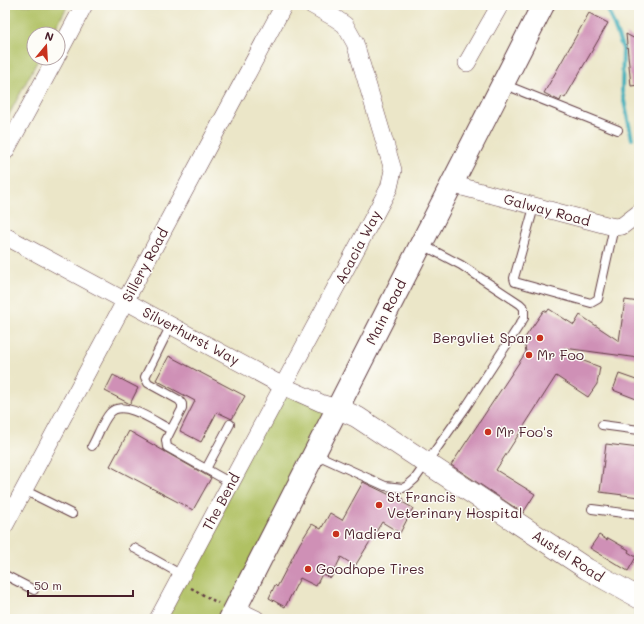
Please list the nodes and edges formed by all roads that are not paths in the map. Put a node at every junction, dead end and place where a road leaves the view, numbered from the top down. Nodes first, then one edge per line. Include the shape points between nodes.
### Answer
1 (84, 5) edge
2 (284, 5) edge
3 (312, 5) edge
4 (500, 5) edge
5 (543, 5) edge
6 (66, 39) edge
7 (467, 63) dead end
8 (52, 66) edge
9 (502, 84) junction
10 (618, 130) dead end
11 (5, 152) edge
12 (451, 184) junction
13 (534, 207) junction
14 (639, 213) edge
15 (614, 227) junction
16 (5, 236) edge
17 (420, 244) junction
18 (126, 301) junction
19 (171, 325) junction
20 (283, 386) junction
21 (337, 408) junction
22 (230, 424) dead end
23 (602, 424) dead end
24 (171, 430) junction
25 (639, 430) edge
26 (92, 446) dead end
27 (314, 454) junction
28 (428, 462) junction
29 (206, 469) junction
30 (231, 483) junction
31 (24, 490) junction
32 (592, 509) dead end
33 (72, 514) dead end
34 (639, 515) edge
35 (5, 525) edge
36 (134, 548) dead end
37 (5, 575) edge
38 (177, 575) junction
39 (34, 590) dead end
40 (637, 598) edge
41 (229, 611) edge
42 (158, 619) edge
43 (256, 619) edge

1 - 6 street
2 - 18 street, Sillery Road
3 - 20 street, Acacia Way via 335,18 351,33 393,170 389,188
4 - 7 street
5 - 9 main road, Main Road
8 - 11 street
9 - 10 lane
9 - 12 main road, Main Road
12 - 13 street, Galway Road
12 - 17 main road, Main Road
13 - 15 street, Galway Road
13 - 15 lane via 515,282 591,303 598,299
14 - 15 street via 622,226
16 - 18 street, Silverhurst Way
17 - 21 main road, Main Road
17 - 28 lane via 461,264 520,304 525,313 512,338
18 - 19 street, Silverhurst Way
18 - 31 street, Sillery Road
19 - 20 street, Silverhurst Way
19 - 24 lane via 144,377 148,383 182,404
20 - 21 street, Silverhurst Way
20 - 30 street, The Bend
21 - 27 main road, Main Road
21 - 28 street, Austel Road via 357,417
22 - 29 lane
23 - 25 lane
24 - 26 lane via 130,409 115,409 108,416
24 - 29 lane via 166,440 167,447
27 - 28 lane via 392,488 407,486
27 - 41 main road, Main Road
28 - 40 street, Austel Road via 587,569
29 - 30 lane
30 - 38 street, The Bend
31 - 33 lane
31 - 35 street, Sillery Road
32 - 34 lane
36 - 38 lane
37 - 39 lane
38 - 42 street, The Bend
41 - 43 street

